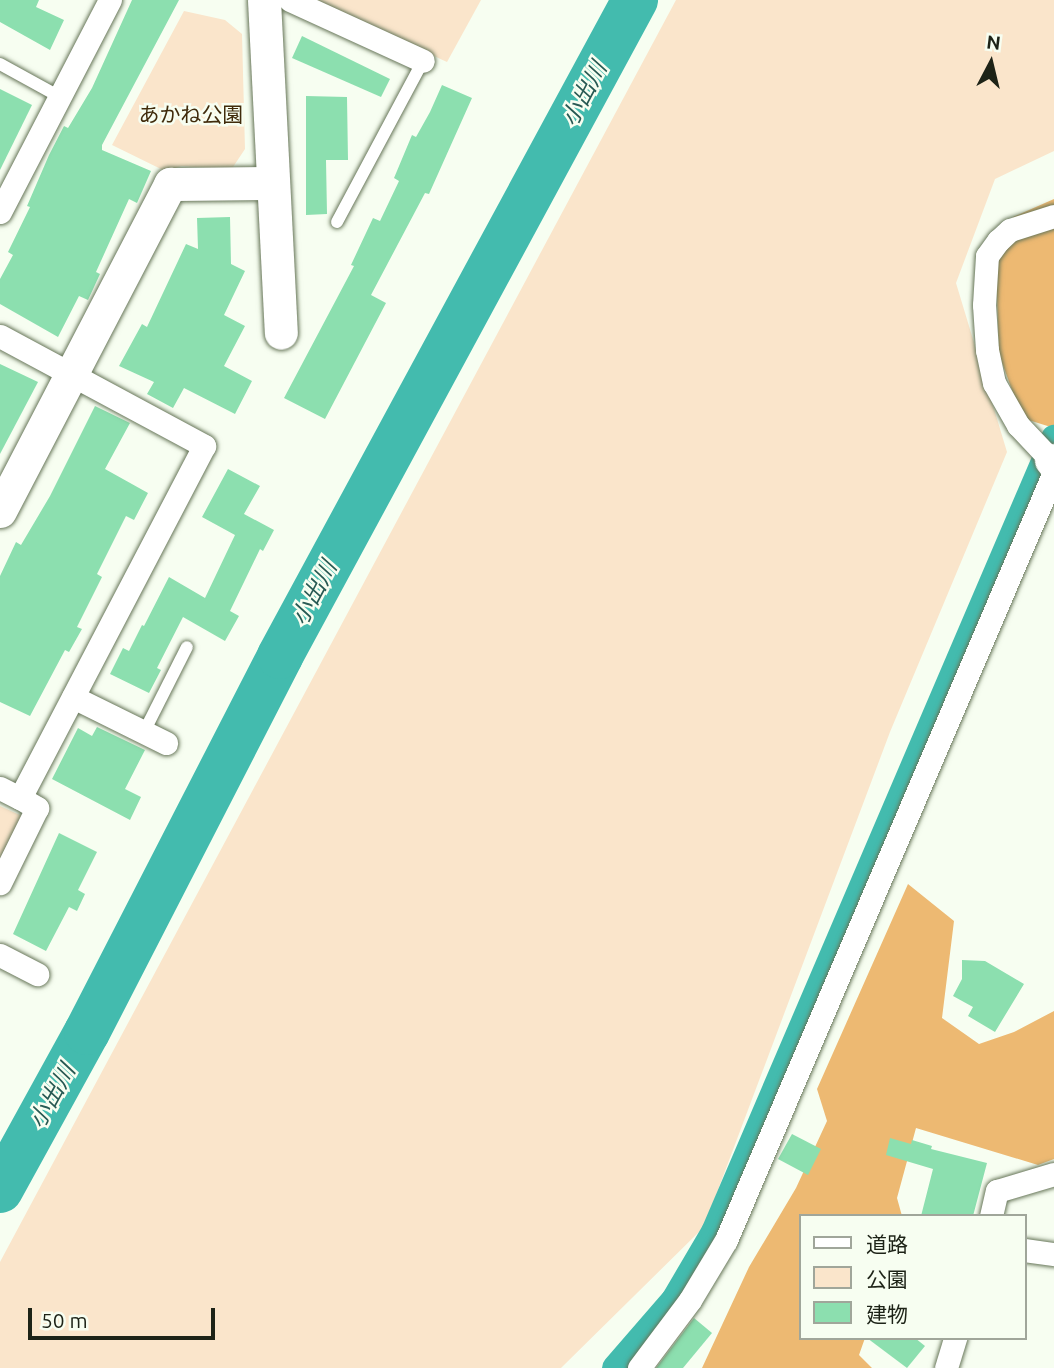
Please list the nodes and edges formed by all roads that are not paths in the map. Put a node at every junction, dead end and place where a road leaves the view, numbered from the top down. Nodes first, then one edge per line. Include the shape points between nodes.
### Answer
1 (110, 0) edge
2 (264, 0) edge
3 (290, 0) edge
4 (423, 61) joint
5 (0, 64) edge
6 (60, 97) junction
7 (272, 183) junction
8 (0, 212) edge
9 (1054, 216) edge
10 (337, 222) dead end
11 (281, 333) dead end
12 (0, 336) edge
13 (72, 373) junction
14 (1050, 461) edge
15 (0, 511) edge
16 (187, 646) dead end
17 (73, 697) junction
18 (144, 732) junction
19 (166, 743) dead end
20 (10, 793) edge
21 (0, 883) edge
22 (0, 955) edge
23 (37, 974) dead end
24 (1054, 1174) edge
25 (991, 1214) edge
26 (1026, 1250) edge
27 (1054, 1254) edge
28 (954, 1340) edge
29 (639, 1368) edge
30 (946, 1368) edge

1 - 6 street
2 - 7 street
3 - 4 street
4 - 10 lane
5 - 6 lane
6 - 8 street
7 - 11 street
7 - 13 street via 170,184
9 - 14 street via 1010,230 998,241 987,256 984,305 994,383 1018,425
12 - 13 street
13 - 15 street
13 - 17 street via 204,446
14 - 29 street via 726,1240 690,1300
16 - 18 lane
17 - 18 street
17 - 20 street
18 - 19 street
20 - 21 street via 37,808
22 - 23 street
24 - 25 street via 997,1191
26 - 27 street
28 - 30 street

